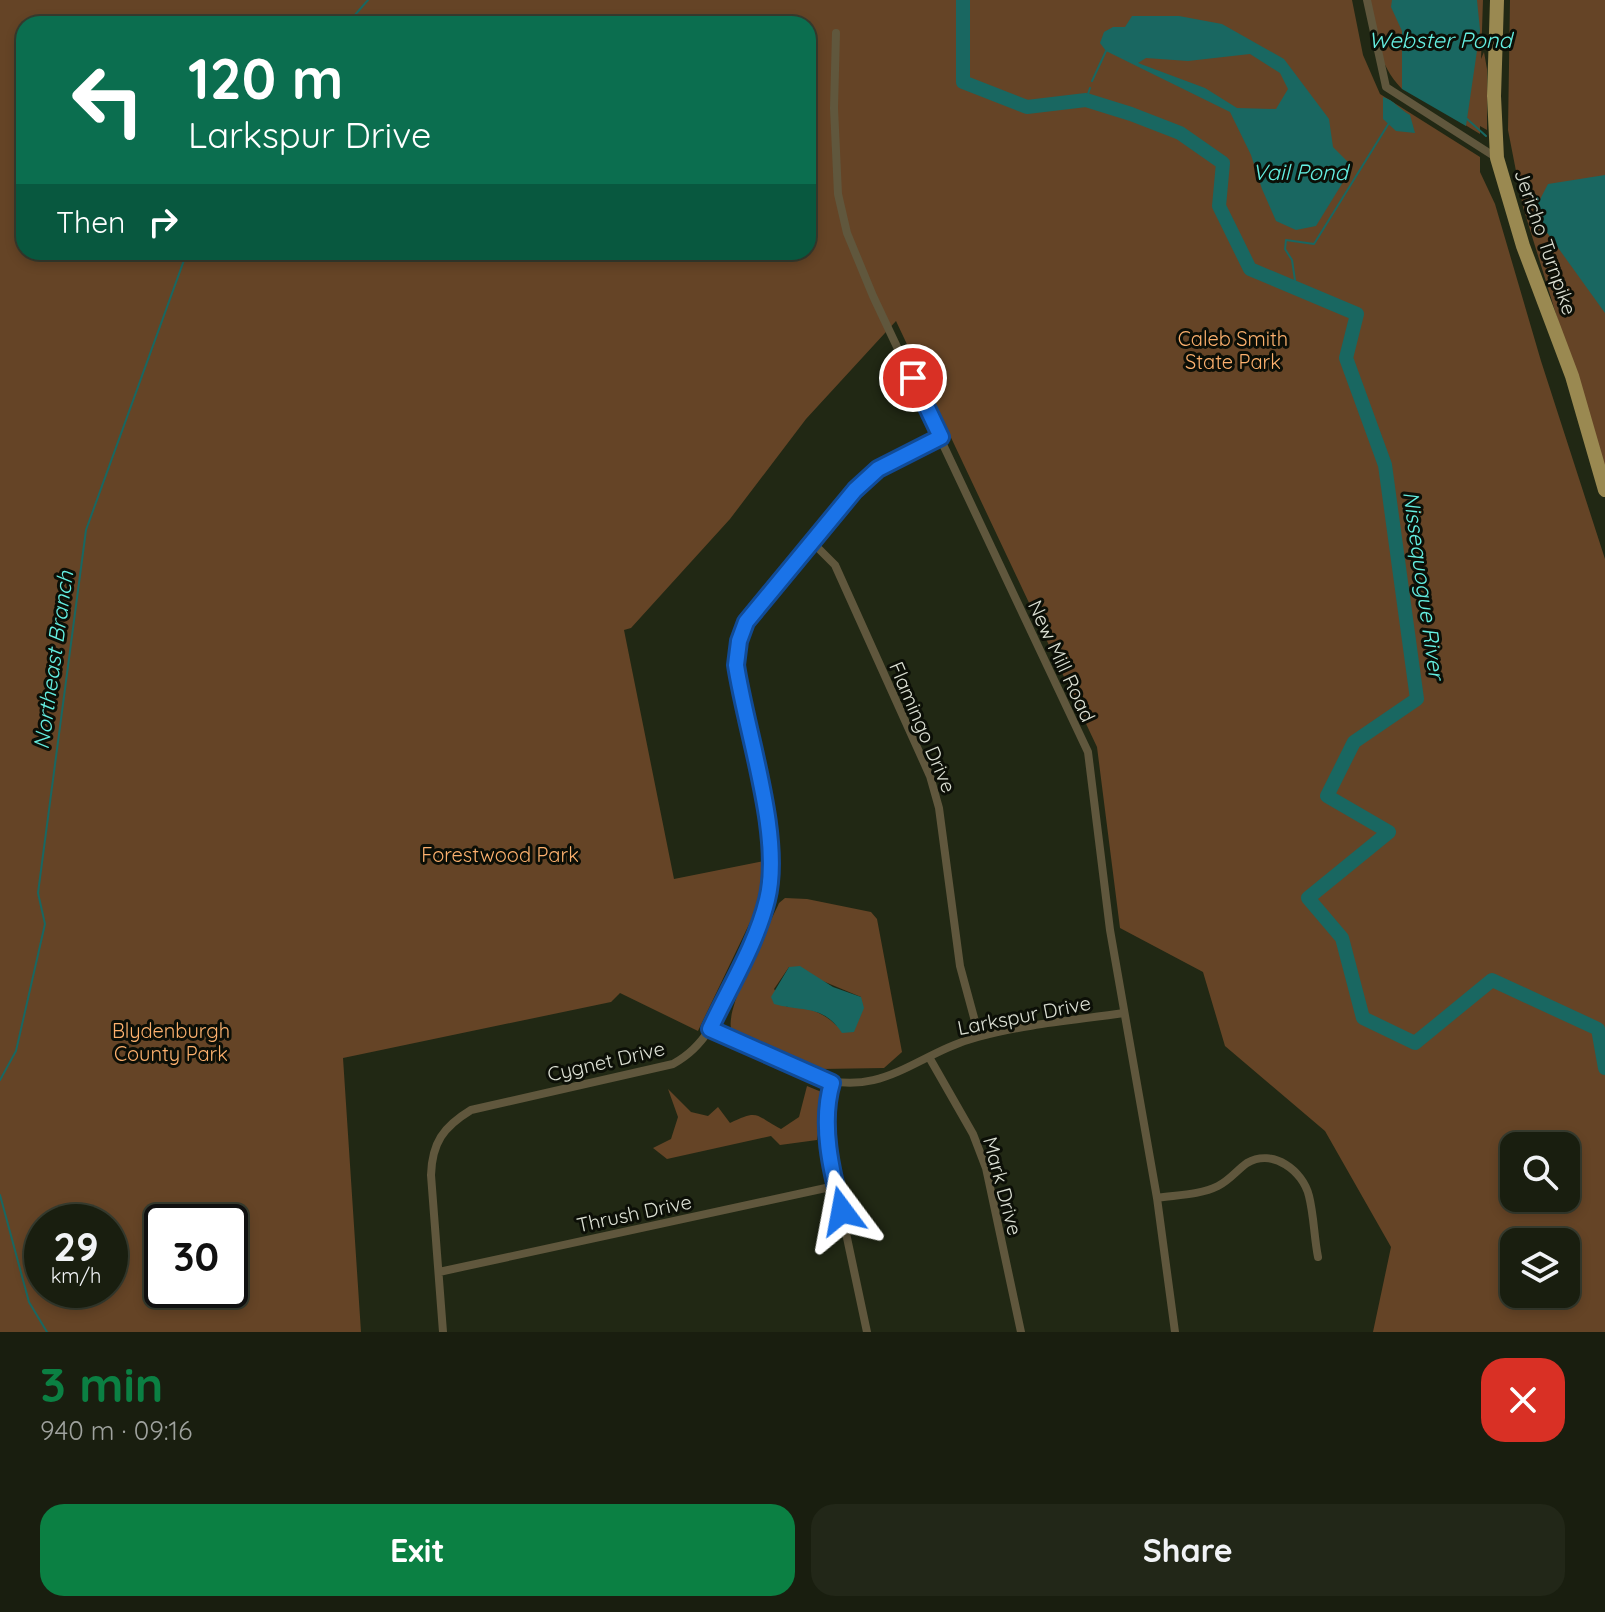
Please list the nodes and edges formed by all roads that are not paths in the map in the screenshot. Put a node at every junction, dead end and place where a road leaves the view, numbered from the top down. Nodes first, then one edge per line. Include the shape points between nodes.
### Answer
1 (1367, 0) edge
2 (1497, 0) edge
3 (836, 33) dead end
4 (1497, 158) junction
5 (941, 437) junction
6 (1605, 490) edge
7 (811, 541) junction
8 (1124, 1013) junction
9 (710, 1029) junction
10 (979, 1036) junction
11 (929, 1057) junction
12 (832, 1083) junction
13 (835, 1186) junction
14 (1157, 1198) junction
15 (1318, 1257) dead end
16 (439, 1272) junction
17 (443, 1332) edge
18 (867, 1332) edge
19 (1021, 1332) edge
20 (1175, 1332) edge

1 - 4 street via 1386,87
2 - 4 main road, Jericho Turnpike
3 - 5 street, New Mill Road via 838,194 847,233
4 - 6 main road, Jericho Turnpike
5 - 7 street, Cygnet Drive via 878,469
5 - 8 street, New Mill Road via 1088,752
7 - 9 street, Cygnet Drive via 757,606 739,641 736,665 769,835 771,879 762,918
7 - 10 street, Flamingo Drive via 835,565 930,776 960,966
8 - 10 street, Larkspur Drive
8 - 14 street, New Mill Road
9 - 12 street, Larkspur Drive
9 - 16 street, Cygnet Drive via 688,1056 673,1064 488,1104 455,1119 432,1155
10 - 11 street, Larkspur Drive
11 - 12 street, Larkspur Drive via 884,1079
11 - 19 street, Mark Drive via 986,1168
12 - 13 street via 829,1153
13 - 16 street, Thrush Drive
13 - 18 street
14 - 15 street via 1215,1188 1248,1163 1265,1158 1283,1162 1298,1173 1309,1194
14 - 20 street, New Mill Road
16 - 17 street, Cygnet Drive

